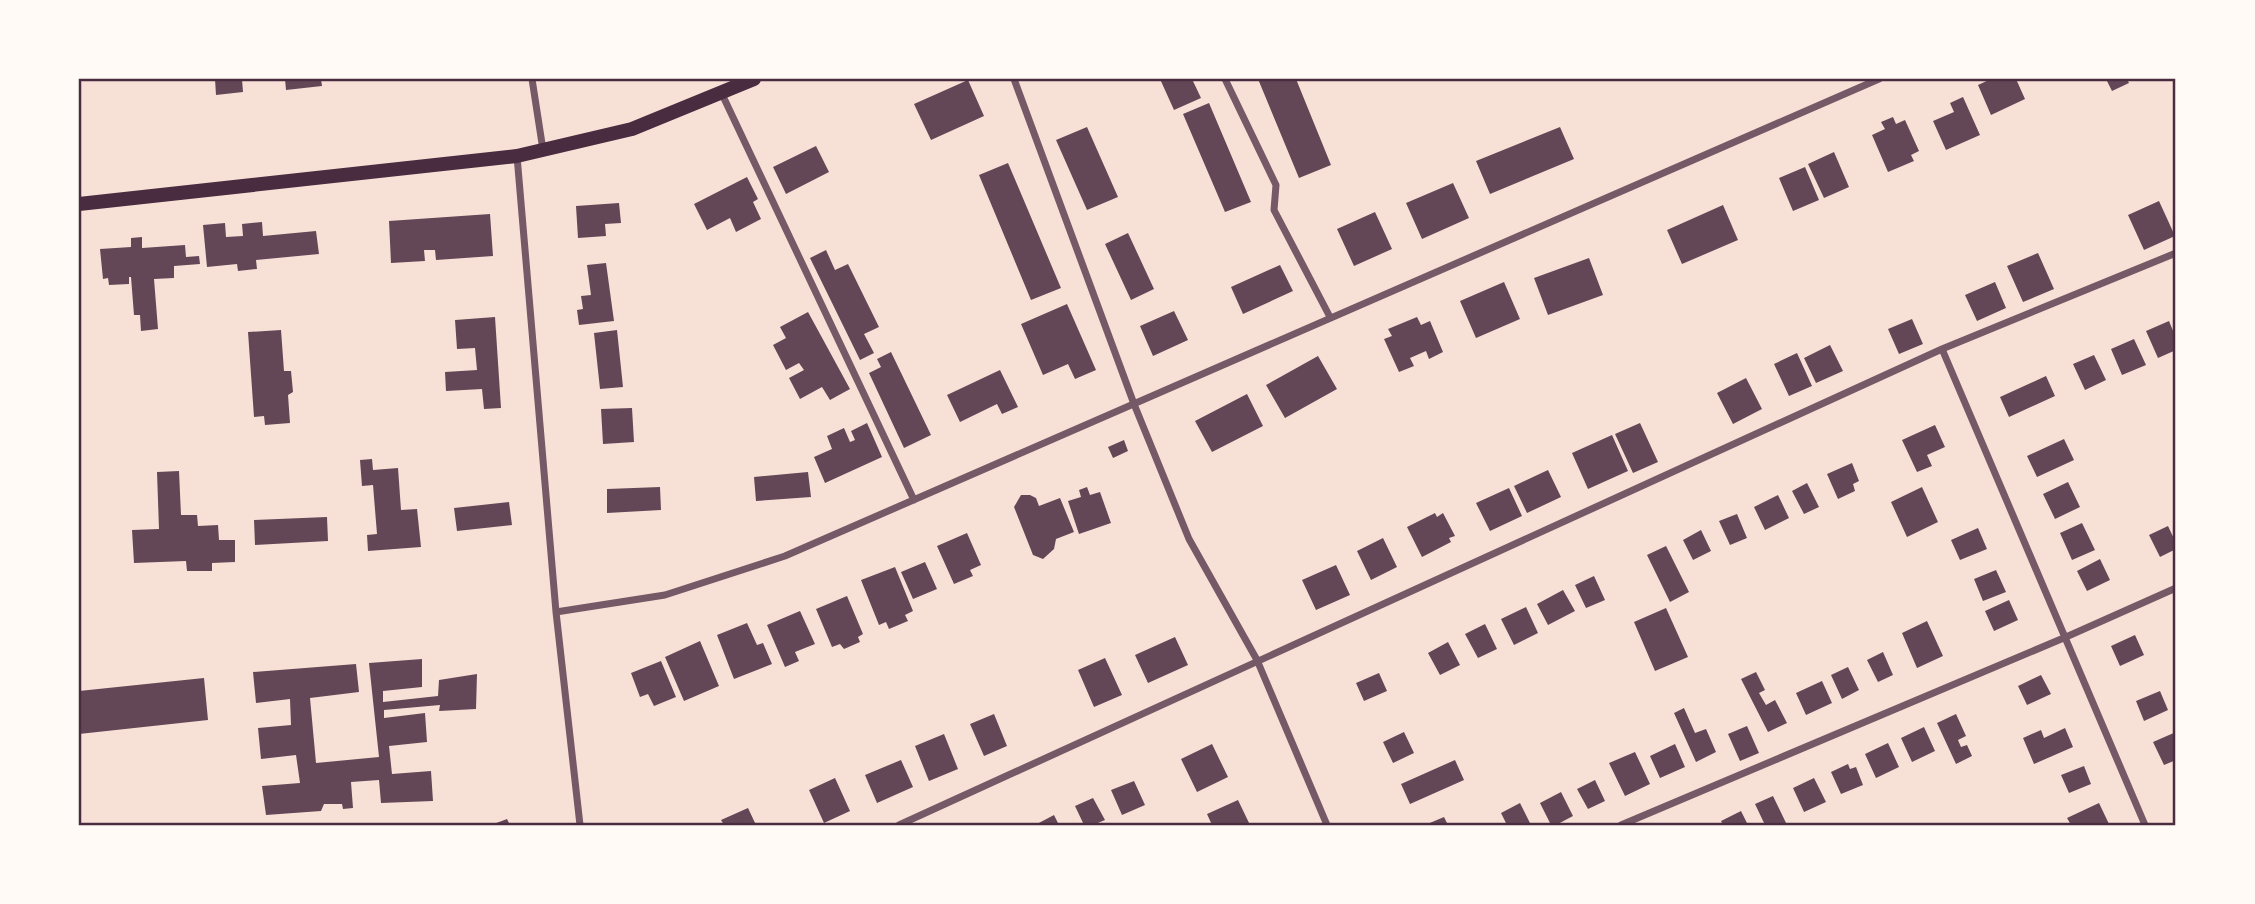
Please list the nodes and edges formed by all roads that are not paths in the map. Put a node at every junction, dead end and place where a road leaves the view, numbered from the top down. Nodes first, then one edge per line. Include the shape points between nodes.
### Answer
1 (532, 79) edge
2 (754, 79) edge
3 (1014, 79) edge
4 (1225, 79) edge
5 (1879, 79) edge
6 (722, 92) junction
7 (543, 151) junction
8 (517, 156) junction
9 (79, 204) edge
10 (2176, 253) edge
11 (1331, 317) junction
12 (1942, 349) junction
13 (1134, 404) junction
14 (914, 500) junction
15 (2176, 588) edge
16 (556, 612) junction
17 (2066, 638) junction
18 (1257, 660) junction
19 (580, 825) edge
20 (899, 825) edge
21 (1327, 825) edge
22 (1622, 825) edge
23 (2145, 825) edge

1 - 7 street
2 - 6 main road
3 - 13 street
4 - 11 street via 1276,185 1274,210
5 - 11 street
6 - 7 main road via 632,129
6 - 14 street
7 - 8 main road
8 - 9 main road
8 - 16 street
10 - 12 street
11 - 13 street
12 - 17 street
12 - 18 street
13 - 14 street
13 - 18 street via 1189,539
14 - 16 street via 785,556 665,595
15 - 17 street
16 - 19 street
17 - 22 street
17 - 23 street
18 - 20 street
18 - 21 street

